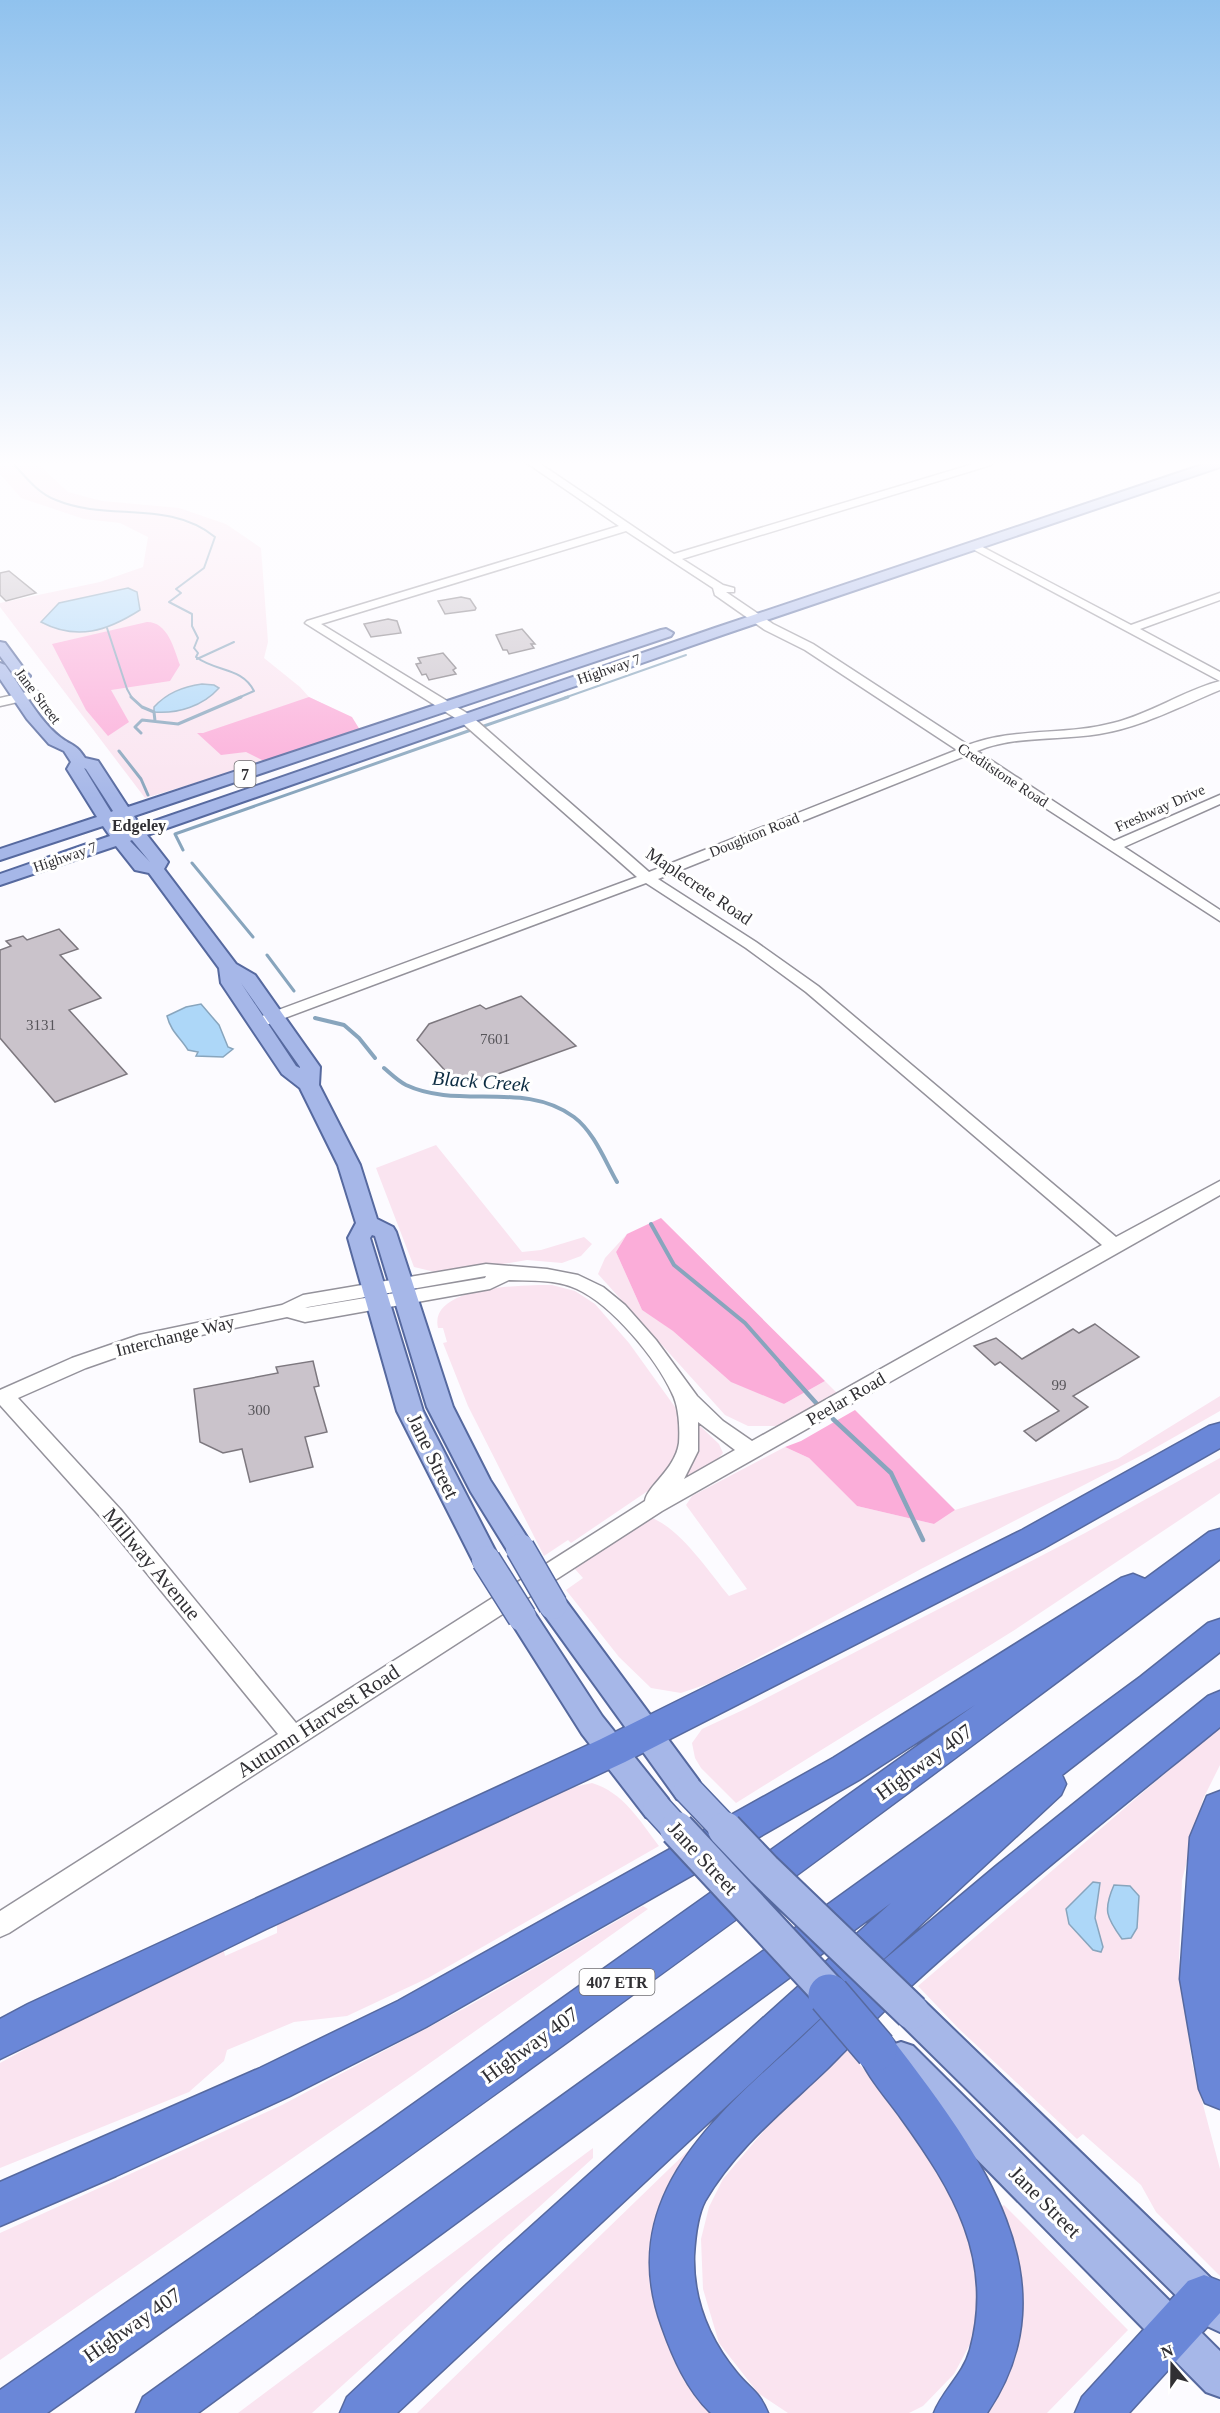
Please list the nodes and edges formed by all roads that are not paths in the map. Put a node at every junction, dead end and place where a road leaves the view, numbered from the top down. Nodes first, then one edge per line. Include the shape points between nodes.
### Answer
1 (472, 574) edge
2 (698, 574) edge
3 (874, 574) edge
4 (1028, 574) edge
5 (1220, 596) edge
6 (755, 609) junction
7 (724, 613) dead end
8 (680, 628) dead end
9 (1130, 629) junction
10 (0, 646) edge
11 (0, 668) edge
12 (1220, 678) edge
13 (1220, 685) edge
14 (29, 696) junction
15 (0, 702) edge
16 (449, 706) junction
17 (465, 718) junction
18 (965, 751) junction
19 (74, 755) junction
20 (1220, 799) edge
21 (123, 814) junction
22 (106, 820) junction
23 (128, 835) junction
24 (1113, 847) junction
25 (3, 854) edge
26 (647, 878) junction
27 (0, 880) edge
28 (1220, 917) edge
29 (267, 1020) junction
30 (1220, 1187) edge
31 (367, 1223) junction
32 (1115, 1246) junction
33 (405, 1291) junction
34 (377, 1295) junction
35 (683, 1393) junction
36 (3, 1397) edge
37 (1220, 1434) edge
38 (753, 1451) junction
39 (637, 1518) junction
40 (1220, 1532) edge
41 (1220, 1541) edge
42 (1220, 1633) edge
43 (1152, 1687) junction
44 (1220, 1706) edge
45 (646, 1734) junction
46 (293, 1736) junction
47 (612, 1751) junction
48 (1220, 1807) edge
49 (0, 1925) edge
50 (829, 1995) joint
51 (0, 2040) edge
52 (881, 2047) junction
53 (1220, 2089) edge
54 (0, 2204) edge
55 (1212, 2305) edge
56 (1175, 2331) junction
57 (1220, 2378) edge
58 (7, 2413) edge
59 (159, 2413) edge
60 (363, 2413) edge
61 (745, 2413) edge
62 (957, 2413) edge
63 (1098, 2413) edge

1 - 16 street, Maplecrete Road via 311,623
2 - 6 street, Creditstone Road
3 - 6 main road, Highway 7 / 7
4 - 9 street
5 - 9 street
6 - 7 main road, Highway 7 / 7
6 - 17 main road, Highway 7 / 7
6 - 18 street, Creditstone Road via 785,634
8 - 16 main road, Highway 7 / 7
9 - 12 street
10 - 14 main road, Jane Street
11 - 14 main road, Jane Street
13 - 18 street, Doughton Road via 1102,729 1008,737
14 - 15 street
14 - 19 main road, Jane Street via 55,741
16 - 17 street, Maplecrete Road
16 - 21 main road, Highway 7 / 7
17 - 23 main road, Highway 7 / 7
17 - 26 street, Maplecrete Road
18 - 24 street, Creditstone Road
18 - 26 street, Doughton Road
19 - 21 main road, Jane Street via 92,765
19 - 22 main road, Jane Street via 75,769
20 - 24 street, Freshway Drive
21 - 22 main road, Highway 7 / 7
21 - 23 main road, Jane Street
22 - 23 main road, Jane Street
22 - 25 main road, Highway 7 / 7
23 - 27 main road, Highway 7 / 7
23 - 29 main road, Jane Street via 141,866 155,869 229,968 231,982
24 - 28 street, Creditstone Road
26 - 29 street, Doughton Road
26 - 32 street, Maplecrete Road via 812,989
29 - 31 main road, Jane Street via 289,1070 309,1085 349,1165
30 - 32 street, Peelar Road
31 - 33 main road, Jane Street via 385,1232
31 - 34 main road, Jane Street via 359,1238
32 - 38 street, Peelar Road
33 - 34 street, Interchange Way
33 - 35 street via 490,1283 519,1272 549,1274 583,1284 598,1292 632,1325 666,1365
33 - 45 main road, Jane Street, bridge via 440,1407 480,1485 553,1605
34 - 36 street, Interchange Way via 305,1315 287,1310 146,1340 79,1363
34 - 47 main road, Jane Street, bridge via 410,1411 486,1560
35 - 38 street via 728,1436
35 - 39 street via 691,1439 687,1456 678,1475
36 - 46 street, Millway Avenue via 113,1516
37 - 45 highway via 1033,1539
38 - 39 street, Peelar Road
39 - 46 street, Autumn Harvest Road
40 - 54 highway via 846,1769 412,2014 275,2082
41 - 58 highway, Highway 407 / 407 ETR via 934,1755 393,2144
42 - 43 highway
43 - 59 highway
43 - 60 highway
44 - 61 highway via 885,1984 746,2114 705,2163 684,2197 671,2257 673,2282 679,2316 704,2370
45 - 47 highway
45 - 55 main road, Jane Street, bridge via 688,1790 764,1870
46 - 49 street, Autumn Harvest Road
47 - 50 main road, Jane Street, bridge via 657,1808
47 - 51 highway via 252,1917
48 - 53 highway via 1209,1837 1200,1979
50 - 52 highway, bridge
52 - 56 main road, Jane Street
52 - 62 highway via 958,2167 985,2220 998,2263 1003,2303 998,2334 986,2372
55 - 56 highway
56 - 57 main road, Jane Street
56 - 63 highway

